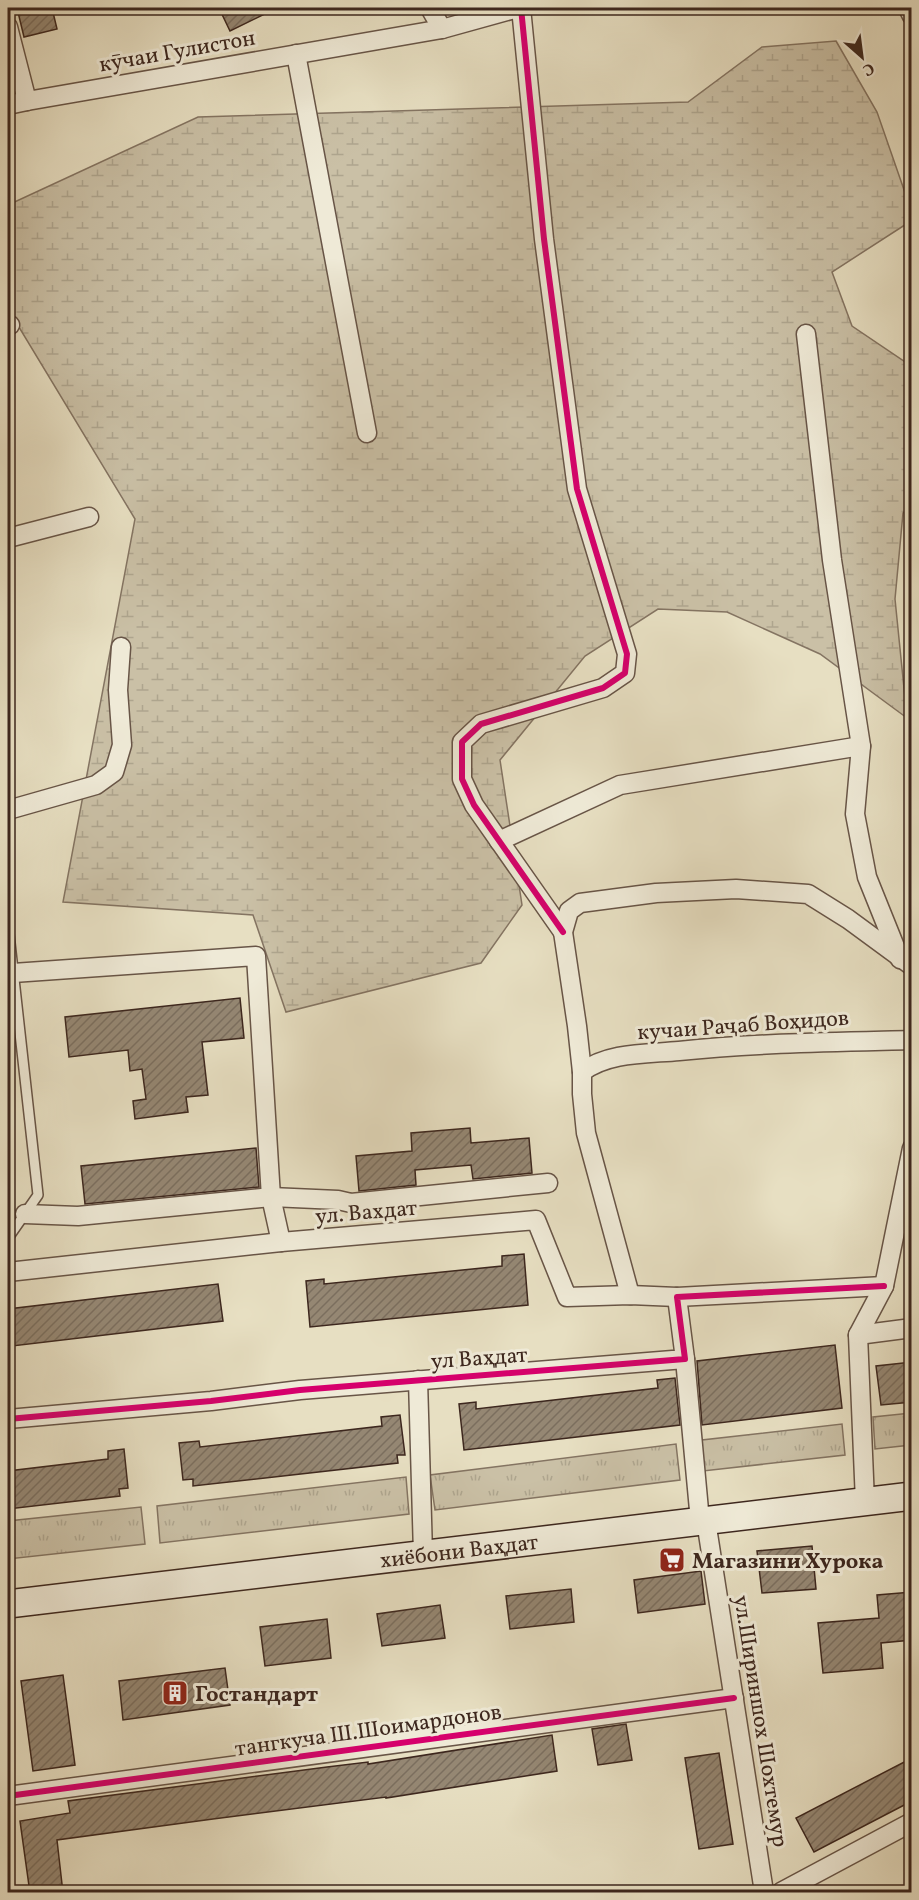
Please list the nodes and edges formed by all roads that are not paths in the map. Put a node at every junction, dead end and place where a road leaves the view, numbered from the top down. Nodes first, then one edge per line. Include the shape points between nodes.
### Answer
1 (430, 8) edge
2 (520, 8) edge
3 (908, 8) edge
4 (912, 16) edge
5 (8, 27) edge
6 (442, 29) junction
7 (296, 54) junction
8 (27, 101) junction
9 (8, 105) edge
10 (806, 334) dead end
11 (367, 433) dead end
12 (89, 517) dead end
13 (8, 538) edge
14 (121, 647) dead end
15 (861, 746) junction
16 (8, 810) edge
17 (499, 842) junction
18 (8, 925) edge
19 (562, 932) junction
20 (906, 963) edge
21 (13, 973) junction
22 (912, 1040) edge
23 (582, 1072) junction
24 (912, 1148) edge
25 (549, 1183) dead end
26 (271, 1197) junction
27 (25, 1214) junction
28 (8, 1238) edge
29 (280, 1242) junction
30 (8, 1272) edge
31 (884, 1286) junction
32 (630, 1295) junction
33 (677, 1297) junction
34 (912, 1328) edge
35 (858, 1335) junction
36 (685, 1359) junction
37 (418, 1380) junction
38 (8, 1419) edge
39 (912, 1496) edge
40 (865, 1502) junction
41 (703, 1521) junction
42 (423, 1554) junction
43 (8, 1604) edge
44 (734, 1698) junction
45 (8, 1796) edge
46 (912, 1822) edge
47 (764, 1893) edge
48 (781, 1893) edge

1 - 6 street
2 - 6 street, кӯчаи Гулистон
2 - 17 street via 544,239 577,489 627,654 624,673 603,688 481,724 462,742 462,779
3 - 4 street
5 - 8 street
6 - 7 street, кӯчаи Гулистон
7 - 8 street, кӯчаи Гулистон
7 - 11 street
8 - 9 street, кӯчаи Гулистон
10 - 15 street via 832,560
12 - 13 street
14 - 16 street via 118,690 122,745 114,772 96,785
15 - 17 street via 620,785
15 - 20 street via 855,814 867,877
17 - 19 street
18 - 21 lane
19 - 20 street via 569,911 580,903 599,900 736,889 808,894
19 - 23 street
21 - 26 street via 256,956
21 - 27 lane via 38,1195
22 - 23 street, кучаи Раҷаб Воҳидов via 750,1044 623,1056 595,1062
23 - 32 street via 586,1133
24 - 31 street
25 - 26 street via 351,1203
26 - 27 street via 78,1216
26 - 29 street
27 - 28 lane
29 - 30 street, ул. Вахдат
29 - 32 street, ул. Вахдат via 536,1220 567,1297
31 - 33 street
31 - 35 street
32 - 33 street, ул. Вахдат
33 - 36 street
34 - 35 street
35 - 40 street
36 - 37 street, ул Ваҳдат
36 - 41 street
37 - 38 street, ул Ваҳдат
37 - 42 street
39 - 40 main road, хиёбони Ваҳдат
40 - 41 main road, хиёбони Ваҳдат
41 - 42 main road, хиёбони Ваҳдат
41 - 44 street, ул.Шириншох Шохтемур
42 - 43 main road, хиёбони Ваҳдат
44 - 45 street, тангкуча Ш.Шоимардонов
44 - 47 street, ул.Шириншох Шохтемур
46 - 48 street

